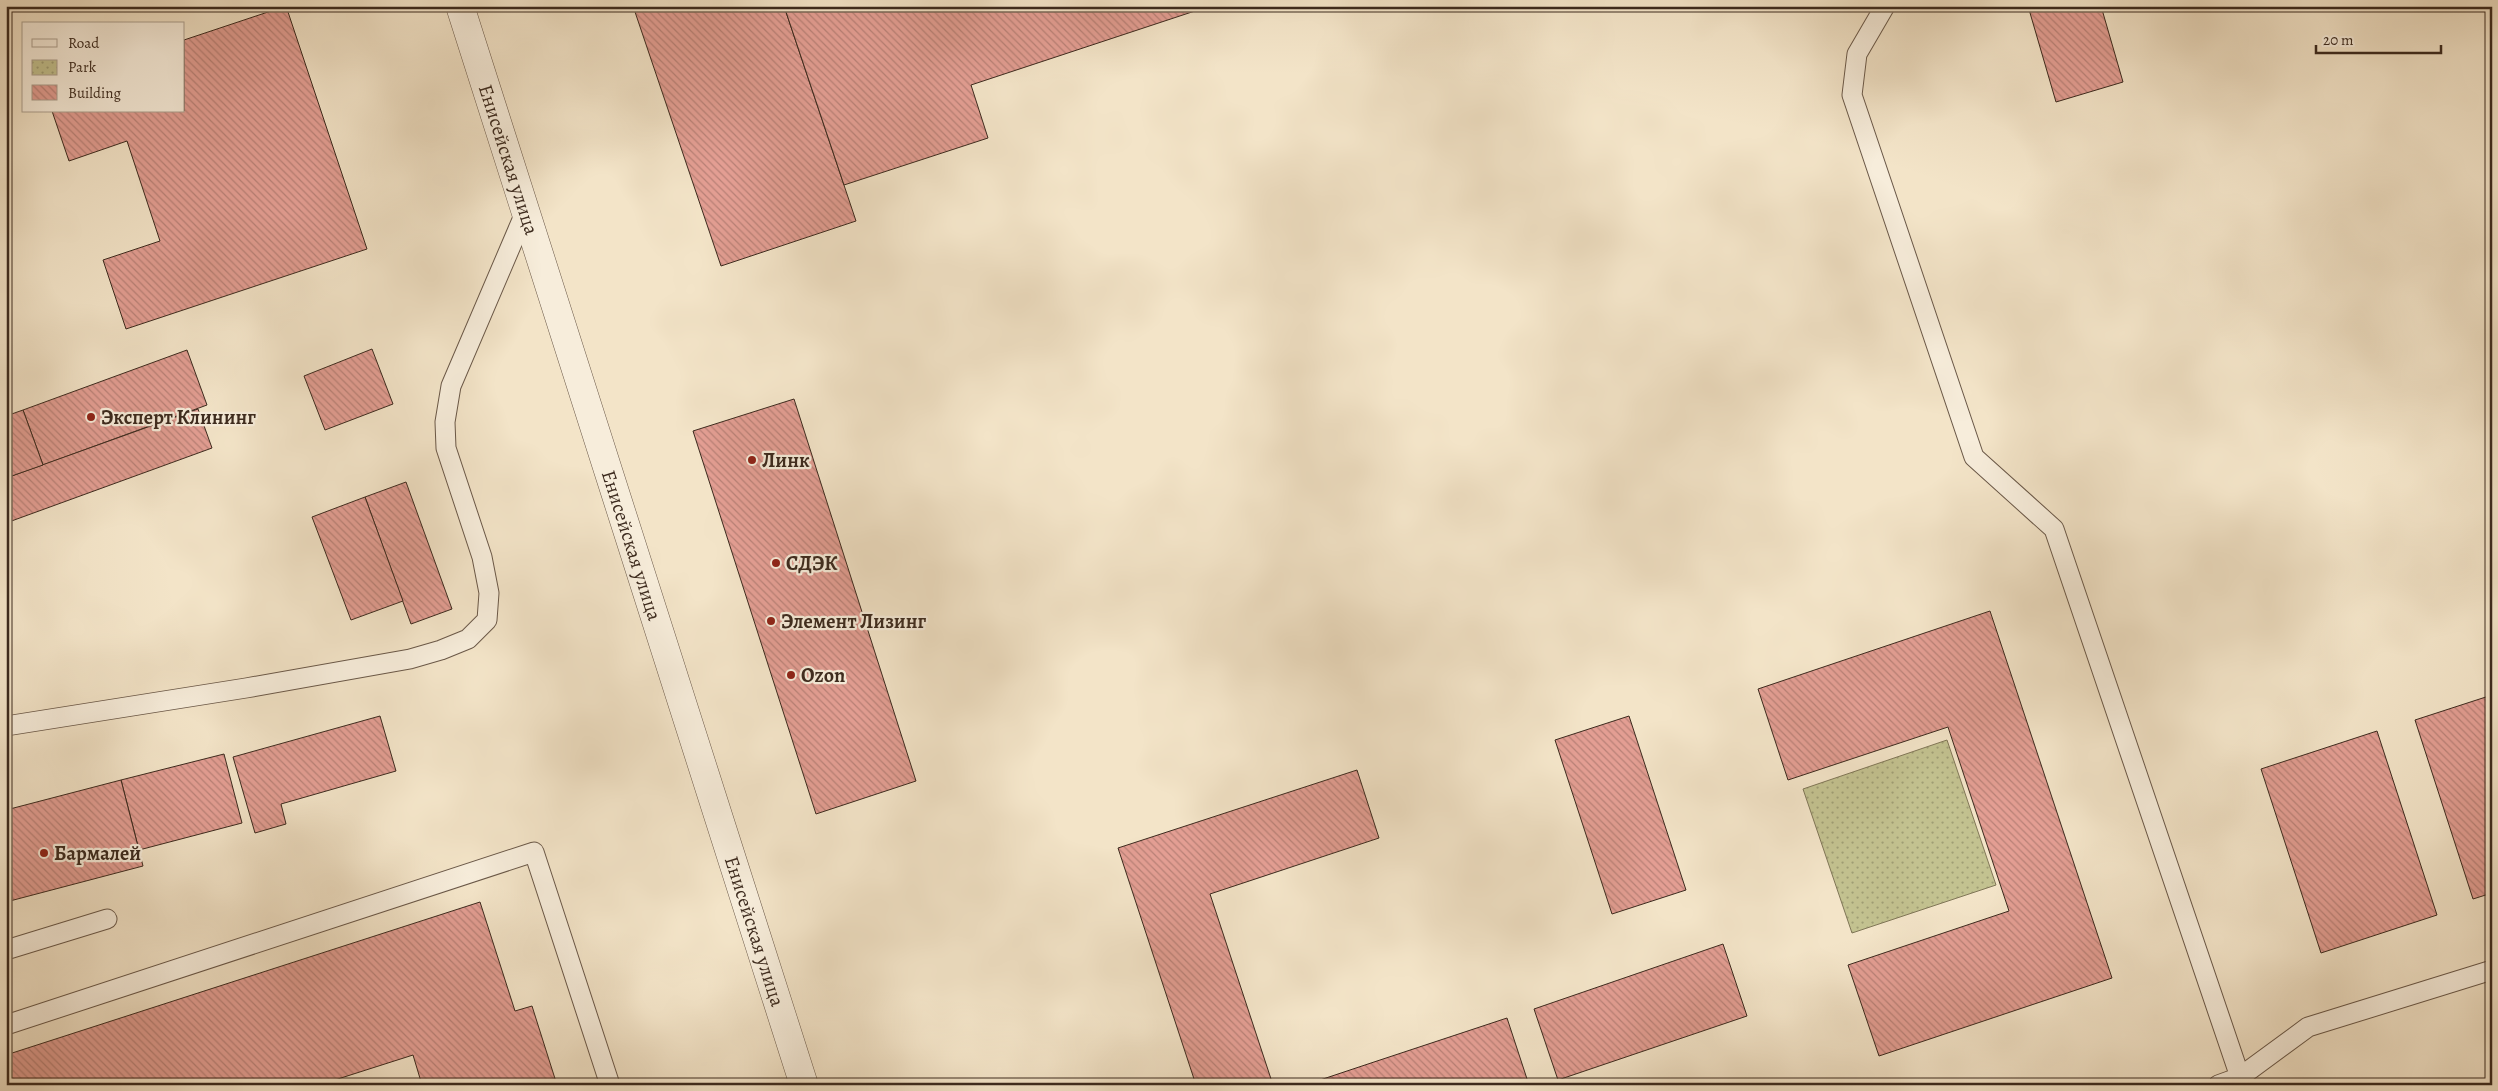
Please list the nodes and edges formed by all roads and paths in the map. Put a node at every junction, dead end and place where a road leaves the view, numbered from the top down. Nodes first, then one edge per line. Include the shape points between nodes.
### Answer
1 (460, 6) edge
2 (1885, 6) edge
3 (525, 213) junction
4 (6, 726) edge
5 (107, 919) dead end
6 (6, 950) edge
7 (2492, 970) edge
8 (6, 1025) edge
9 (2240, 1077) junction
10 (610, 1085) edge
11 (804, 1085) edge
12 (2218, 1085) edge

1 - 3 street, Енисейская улица
2 - 9 lane via 1857,54 1852,96 1974,457 2054,529
3 - 4 lane via 451,386 446,422 446,448 482,557 489,593 487,620 468,639 410,659
3 - 11 street, Енисейская улица
5 - 6 lane
7 - 9 lane via 2308,1027
8 - 10 lane via 534,852
9 - 12 lane

